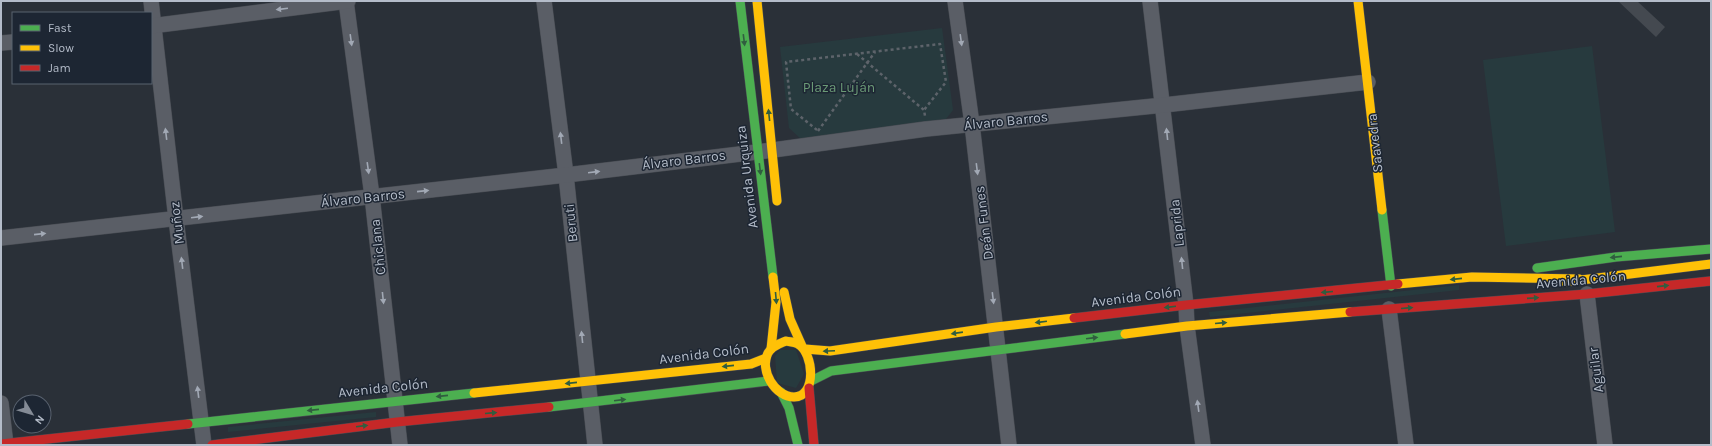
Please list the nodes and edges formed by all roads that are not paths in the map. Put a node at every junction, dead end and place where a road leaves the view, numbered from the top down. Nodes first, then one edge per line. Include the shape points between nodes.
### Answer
1 (151, 1) edge
2 (347, 1) edge
3 (544, 1) edge
4 (740, 1) edge
5 (756, 1) edge
6 (955, 1) edge
7 (1150, 1) edge
8 (1358, 1) edge
9 (151, 12) edge
10 (152, 26) edge
11 (12, 42) edge
12 (1, 43) edge
13 (1368, 82) junction
14 (1164, 105) junction
15 (972, 124) junction
16 (773, 150) junction
17 (758, 151) junction
18 (566, 175) junction
19 (372, 196) junction
20 (778, 214) dead end
21 (176, 219) junction
22 (1, 238) edge
23 (1711, 248) edge
24 (1711, 264) edge
25 (782, 277) dead end
26 (1472, 277) junction
27 (1579, 279) junction
28 (1711, 281) edge
29 (1391, 286) junction
30 (1587, 294) junction
31 (1452, 303) junction
32 (1186, 305) junction
33 (1389, 309) junction
34 (1187, 326) junction
35 (996, 327) junction
36 (803, 347) junction
37 (771, 349) junction
38 (998, 350) junction
39 (766, 358) junction
40 (587, 381) junction
41 (769, 381) junction
42 (810, 384) junction
43 (781, 392) junction
44 (395, 401) junction
45 (1, 403) edge
46 (590, 404) junction
47 (202, 422) junction
48 (397, 422) junction
49 (4, 444) edge
50 (204, 445) edge
51 (212, 445) edge
52 (400, 445) edge
53 (595, 445) edge
54 (798, 445) edge
55 (814, 445) edge
56 (1009, 445) edge
57 (1203, 445) edge
58 (1406, 445) edge
59 (1605, 445) edge

1 - 9 street, Muñoz
2 -> 10 street
2 -> 19 street, Chiclana
18 -> 3 street, Beruti
4 -> 17 main road, Avenida Urquiza
16 -> 5 main road, Avenida Urquiza
6 -> 15 street, Deán Funes
7 - 14 street, Laprida
8 - 13 main road, Saavedra
21 -> 10 street, Muñoz
11 - 12 street
13 - 14 street, Álvaro Barros
13 - 29 main road, Saavedra
14 - 15 street, Álvaro Barros
32 -> 14 street, Laprida
15 - 16 street, Álvaro Barros via 818,137
15 -> 35 street, Deán Funes
16 - 17 street, Álvaro Barros
16 - 20 main road, Avenida Urquiza
18 -> 17 street, Álvaro Barros
17 -> 37 main road, Avenida Urquiza via 776,302
19 -> 18 street, Álvaro Barros
40 -> 18 street, Beruti
21 -> 19 street, Álvaro Barros
19 -> 44 street, Chiclana
22 -> 21 street, Álvaro Barros
47 -> 21 street, Muñoz
23 -> 26 main road, Avenida Colón via 1616,257
24 - 27 main road, Avenida Colón
25 - 36 main road via 790,319
26 - 27 main road, Avenida Colón
26 -> 29 main road, Avenida Colón
27 - 31 main road, Avenida Colón
30 -> 28 main road, Avenida Colón
29 -> 32 main road, Avenida Colón
31 -> 30 main road, Avenida Colón
30 - 59 street, Aguilar
33 -> 31 main road, Avenida Colón
32 - 34 street, Laprida
32 -> 35 main road, Avenida Colón
34 -> 33 main road, Avenida Colón
33 - 58 street
38 -> 34 main road, Avenida Colón
57 -> 34 street, Laprida
35 -> 36 main road, Avenida Colón via 830,351
35 - 38 street, Deán Funes
36 - 37 main road via 793,341 786,341
36 - 42 main road via 809,359
37 - 39 main road
38 - 42 main road, Avenida Colón via 831,371
38 - 56 street, Deán Funes
39 -> 40 main road, Avenida Colón via 751,364
39 - 41 main road via 765,370
40 -> 44 main road, Avenida Colón
40 - 46 street, Beruti
41 - 43 main road
46 -> 41 main road
42 - 43 main road via 804,394 788,396
42 - 55 main road
43 - 54 main road via 790,408
44 -> 47 main road, Avenida Colón
44 - 48 street, Chiclana
45 - 49 street
48 -> 46 main road
46 - 53 street, Beruti
47 - 49 main road, Avenida Colón
47 - 50 street, Muñoz
51 -> 48 main road
48 - 52 street, Chiclana

